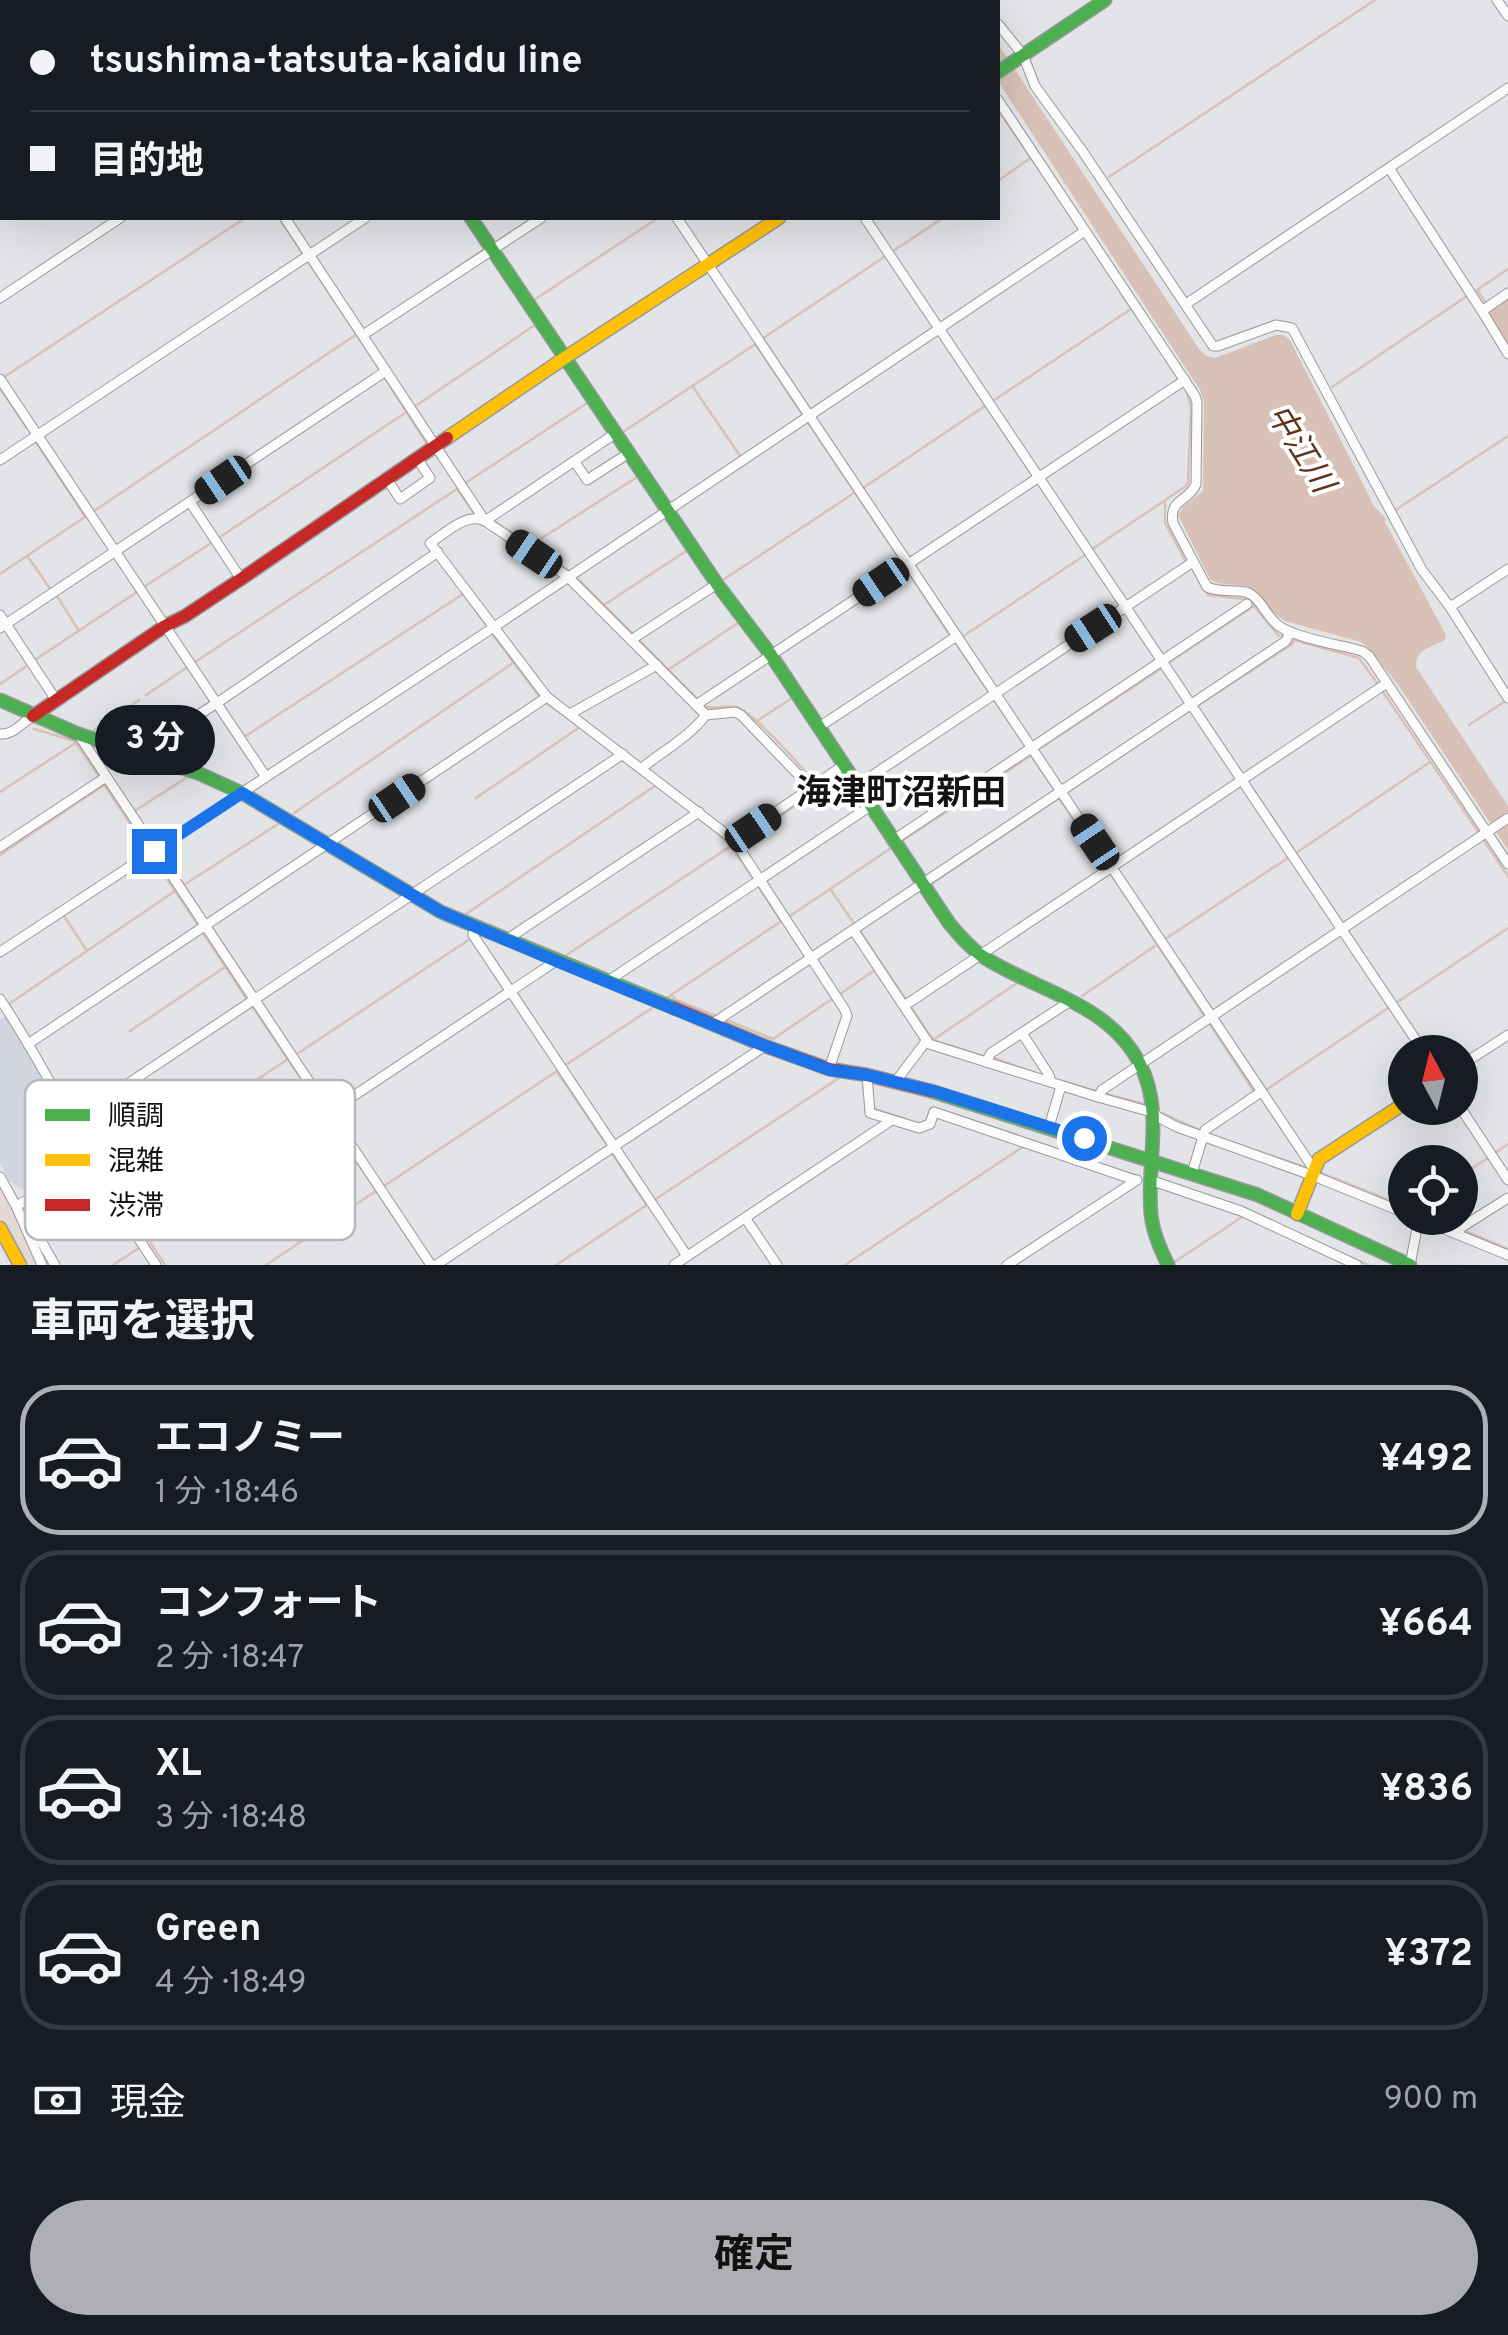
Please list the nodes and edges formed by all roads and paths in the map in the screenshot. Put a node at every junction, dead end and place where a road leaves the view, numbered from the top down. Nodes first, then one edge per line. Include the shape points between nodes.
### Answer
1 (1105, 0) edge
2 (1497, 0) edge
3 (1508, 16) edge
4 (1000, 27) edge
5 (1020, 57) junction
6 (1000, 71) edge
7 (1508, 88) edge
8 (1000, 103) edge
9 (1388, 168) junction
10 (117, 220) edge
11 (287, 220) edge
12 (362, 220) edge
13 (473, 220) edge
14 (538, 220) edge
15 (678, 220) edge
16 (777, 220) edge
17 (867, 220) edge
18 (1085, 230) junction
19 (493, 250) junction
20 (310, 254) junction
21 (708, 265) junction
22 (1508, 293) edge
23 (0, 298) edge
24 (1186, 304) junction
25 (1485, 308) junction
26 (939, 328) junction
27 (364, 336) junction
28 (1508, 354) edge
29 (566, 358) junction
30 (386, 371) junction
31 (0, 379) edge
32 (1184, 380) junction
33 (808, 414) junction
34 (616, 434) junction
35 (37, 435) junction
36 (435, 446) junction
37 (629, 453) junction
38 (417, 458) junction
39 (0, 460) edge
40 (574, 462) junction
41 (1039, 476) junction
42 (387, 478) junction
43 (190, 502) junction
44 (667, 509) junction
45 (485, 521) junction
46 (115, 552) junction
47 (438, 552) junction
48 (1194, 562) junction
49 (908, 563) junction
50 (1508, 569) edge
51 (568, 576) junction
52 (241, 579) junction
53 (717, 584) junction
54 (1255, 603) junction
55 (1125, 606) junction
56 (1450, 608) junction
57 (2, 622) edge
58 (165, 626) junction
59 (492, 626) junction
60 (1290, 632) junction
61 (957, 636) junction
62 (631, 640) junction
63 (772, 655) junction
64 (1164, 664) junction
65 (656, 666) junction
66 (1387, 684) junction
67 (996, 693) junction
68 (547, 697) junction
69 (1508, 698) edge
70 (0, 700) edge
71 (56, 700) junction
72 (216, 703) junction
73 (1191, 705) junction
74 (696, 706) junction
75 (570, 714) junction
76 (706, 715) junction
77 (32, 716) junction
78 (819, 727) junction
79 (0, 734) edge
80 (78, 734) junction
81 (1033, 751) junction
82 (139, 753) junction
83 (623, 754) junction
84 (844, 764) junction
85 (642, 768) junction
86 (106, 777) junction
87 (266, 777) junction
88 (1241, 780) junction
89 (858, 784) junction
90 (811, 788) junction
91 (1061, 792) junction
92 (242, 793) junction
93 (872, 805) junction
94 (699, 812) junction
95 (1508, 818) edge
96 (1489, 831) junction
97 (734, 840) junction
98 (896, 842) junction
99 (328, 844) junction
100 (0, 847) edge
101 (154, 851) junction
102 (1508, 864) edge
103 (1111, 867) junction
104 (760, 880) junction
105 (924, 884) junction
106 (412, 895) junction
107 (204, 926) junction
108 (474, 927) junction
109 (1342, 930) junction
110 (854, 931) junction
111 (506, 940) junction
112 (0, 952) edge
113 (980, 955) junction
114 (812, 959) junction
115 (556, 961) junction
116 (608, 981) junction
117 (510, 992) junction
118 (0, 999) edge
119 (1074, 999) junction
120 (255, 1000) junction
121 (904, 1006) junction
122 (4, 1015) edge
123 (1212, 1018) junction
124 (712, 1024) junction
125 (1022, 1033) junction
126 (1413, 1035) edge
127 (1508, 1035) edge
128 (926, 1040) junction
129 (28, 1044) junction
130 (765, 1046) junction
131 (1478, 1054) edge
132 (986, 1062) junction
133 (1141, 1065) junction
134 (830, 1070) junction
135 (867, 1075) junction
136 (49, 1080) edge
137 (133, 1080) edge
138 (308, 1080) edge
139 (896, 1081) junction
140 (1056, 1084) junction
141 (1261, 1092) junction
142 (355, 1095) edge
143 (1098, 1097) junction
144 (1388, 1113) edge
145 (1156, 1114) junction
146 (892, 1120) junction
147 (1472, 1125) edge
148 (1049, 1127) junction
149 (1202, 1137) junction
150 (614, 1146) junction
151 (355, 1150) edge
152 (1154, 1160) junction
153 (1312, 1172) junction
154 (1192, 1173) junction
155 (0, 1177) edge
156 (1135, 1180) junction
157 (1508, 1180) edge
158 (1150, 1181) junction
159 (1508, 1198) edge
160 (25, 1201) edge
161 (18, 1205) junction
162 (1388, 1206) edge
163 (1297, 1214) junction
164 (25, 1217) edge
165 (1478, 1217) edge
166 (746, 1219) junction
167 (25, 1222) edge
168 (0, 1228) edge
169 (1415, 1235) edge
170 (1459, 1235) edge
171 (32, 1240) edge
172 (39, 1240) edge
173 (139, 1240) edge
174 (1508, 1255) edge
175 (687, 1256) junction
176 (1340, 1258) junction
177 (20, 1265) edge
178 (42, 1265) edge
179 (54, 1265) edge
180 (156, 1265) edge
181 (433, 1265) edge
182 (674, 1265) edge
183 (777, 1265) edge
184 (1007, 1265) edge
185 (1168, 1265) edge
186 (1330, 1265) edge
187 (1356, 1265) edge
188 (1410, 1265) edge

1 - 5 street
2 - 3 street
4 - 5 street
5 - 6 street
5 - 24 street
7 - 9 street
8 - 18 street
9 - 24 street
9 - 25 street
10 - 23 street
11 - 20 street
12 - 20 street
13 - 19 street
14 - 19 street
15 - 21 street
16 - 21 street
17 - 26 street
18 - 26 street
18 - 32 street
19 - 27 street
19 - 29 street
20 - 27 street
20 - 35 street
21 - 29 street
21 - 33 street
22 - 25 street
24 - 56 street via 1213,346 1276,326 1292,328 1422,570
25 - 28 street
26 - 33 street
26 - 41 street
27 - 30 street
29 - 34 street
29 - 36 street
30 - 36 street
30 - 43 street
31 - 35 street
32 - 41 street
32 - 48 street via 1198,402 1196,484 1172,513
33 - 44 street
33 - 49 street
34 - 37 street
34 - 40 street
35 - 39 street
35 - 46 street
36 - 38 street
36 - 45 street
37 - 40 street via 588,480
37 - 44 street
38 - 42 street
38 - 42 street via 430,478 400,498
40 - 45 street
41 - 49 street
41 - 55 street
42 - 52 street
43 - 46 street
43 - 52 street
44 - 51 street
44 - 53 street
45 - 47 street via 468,519 430,543
45 - 51 street
46 - 57 street
46 - 58 street
47 - 59 street
47 - 72 street
48 - 54 street via 1207,587 1247,592
48 - 55 street
49 - 61 street
49 - 63 street
50 - 56 street
51 - 59 street
51 - 62 street
52 - 58 street
53 - 62 street
53 - 63 street
54 - 60 street
54 - 64 street
55 - 64 street
55 - 67 street
56 - 69 street
57 - 71 street
58 - 71 street
58 - 72 street
59 - 68 street
59 - 87 street
60 - 66 street via 1362,651
60 - 73 street
61 - 67 street
61 - 78 street
62 - 65 street
63 - 74 street
63 - 78 street
64 - 73 street
64 - 81 street
65 - 74 street
65 - 75 street
66 - 88 street
66 - 96 street
67 - 81 street
67 - 89 street
68 - 75 street
68 - 99 street
70 - 77 street
71 - 77 street
72 - 82 street
72 - 87 street
73 - 88 street
73 - 91 street
74 - 76 street
75 - 83 street
76 - 85 street
76 - 90 street via 741,715
77 - 79 street via 14,732
77 - 80 street
78 - 84 street
80 - 82 street
80 - 86 street
81 - 91 street
81 - 98 street
82 - 92 street
83 - 85 street
83 - 106 street
84 - 89 street
84 - 90 street
85 - 94 street
86 - 100 street
86 - 101 street
87 - 92 street
88 - 103 street
88 - 109 street
89 - 93 street
90 - 97 street
91 - 103 street
91 - 105 street
92 - 99 street
92 - 101 street
93 - 98 street
93 - 104 street
94 - 97 street
94 - 111 street
95 - 96 street
96 - 102 street
96 - 109 street
97 - 104 street
98 - 105 street
99 - 106 street
99 - 107 street
101 - 107 street
101 - 112 street
103 - 113 street
103 - 123 street
104 - 114 street
104 - 116 street
105 - 110 street
105 - 113 street
106 - 108 street
106 - 120 street
107 - 120 street
107 - 129 street
108 - 111 street
108 - 117 street
109 - 123 street
109 - 126 street
110 - 114 street
110 - 121 street
111 - 115 street
113 - 119 street
113 - 121 street
114 - 124 street
114 - 134 street via 847,1016
115 - 116 street
115 - 117 street
116 - 124 street
117 - 142 street
117 - 150 street
118 - 122 street
119 - 125 street
119 - 133 street via 1108,1023
120 - 137 street
120 - 138 street
121 - 128 street
122 - 129 street
123 - 133 street
123 - 141 street
124 - 130 street
125 - 132 street
125 - 140 street
127 - 131 street
128 - 132 street
128 - 139 street
129 - 136 street
130 - 134 street
130 - 150 street
132 - 140 street
133 - 143 street
133 - 145 street
134 - 135 street
135 - 139 street
135 - 146 street via 870,1113
139 - 148 street
140 - 143 street
140 - 148 street
141 - 149 street
141 - 153 street
143 - 145 street
144 - 153 street via 1319,1159
145 - 149 street
145 - 152 street
146 - 156 street via 919,1128 930,1124 934,1112
146 - 166 street
147 - 157 street
148 - 152 street
149 - 153 street
149 - 154 street
150 - 175 street
150 - 181 street
151 - 181 street
152 - 154 street
152 - 158 street
153 - 162 street
153 - 163 street
154 - 163 street
155 - 161 street
156 - 158 street
156 - 184 street
158 - 176 street via 1241,1212
158 - 185 street via 1154,1234
159 - 165 street
160 - 161 street
161 - 164 street
161 - 167 street
163 - 188 street
166 - 175 street
166 - 183 street
168 - 177 street
169 - 188 street
170 - 174 street
171 - 178 street
172 - 179 street
173 - 180 street
175 - 182 street
176 - 186 street
176 - 187 street

